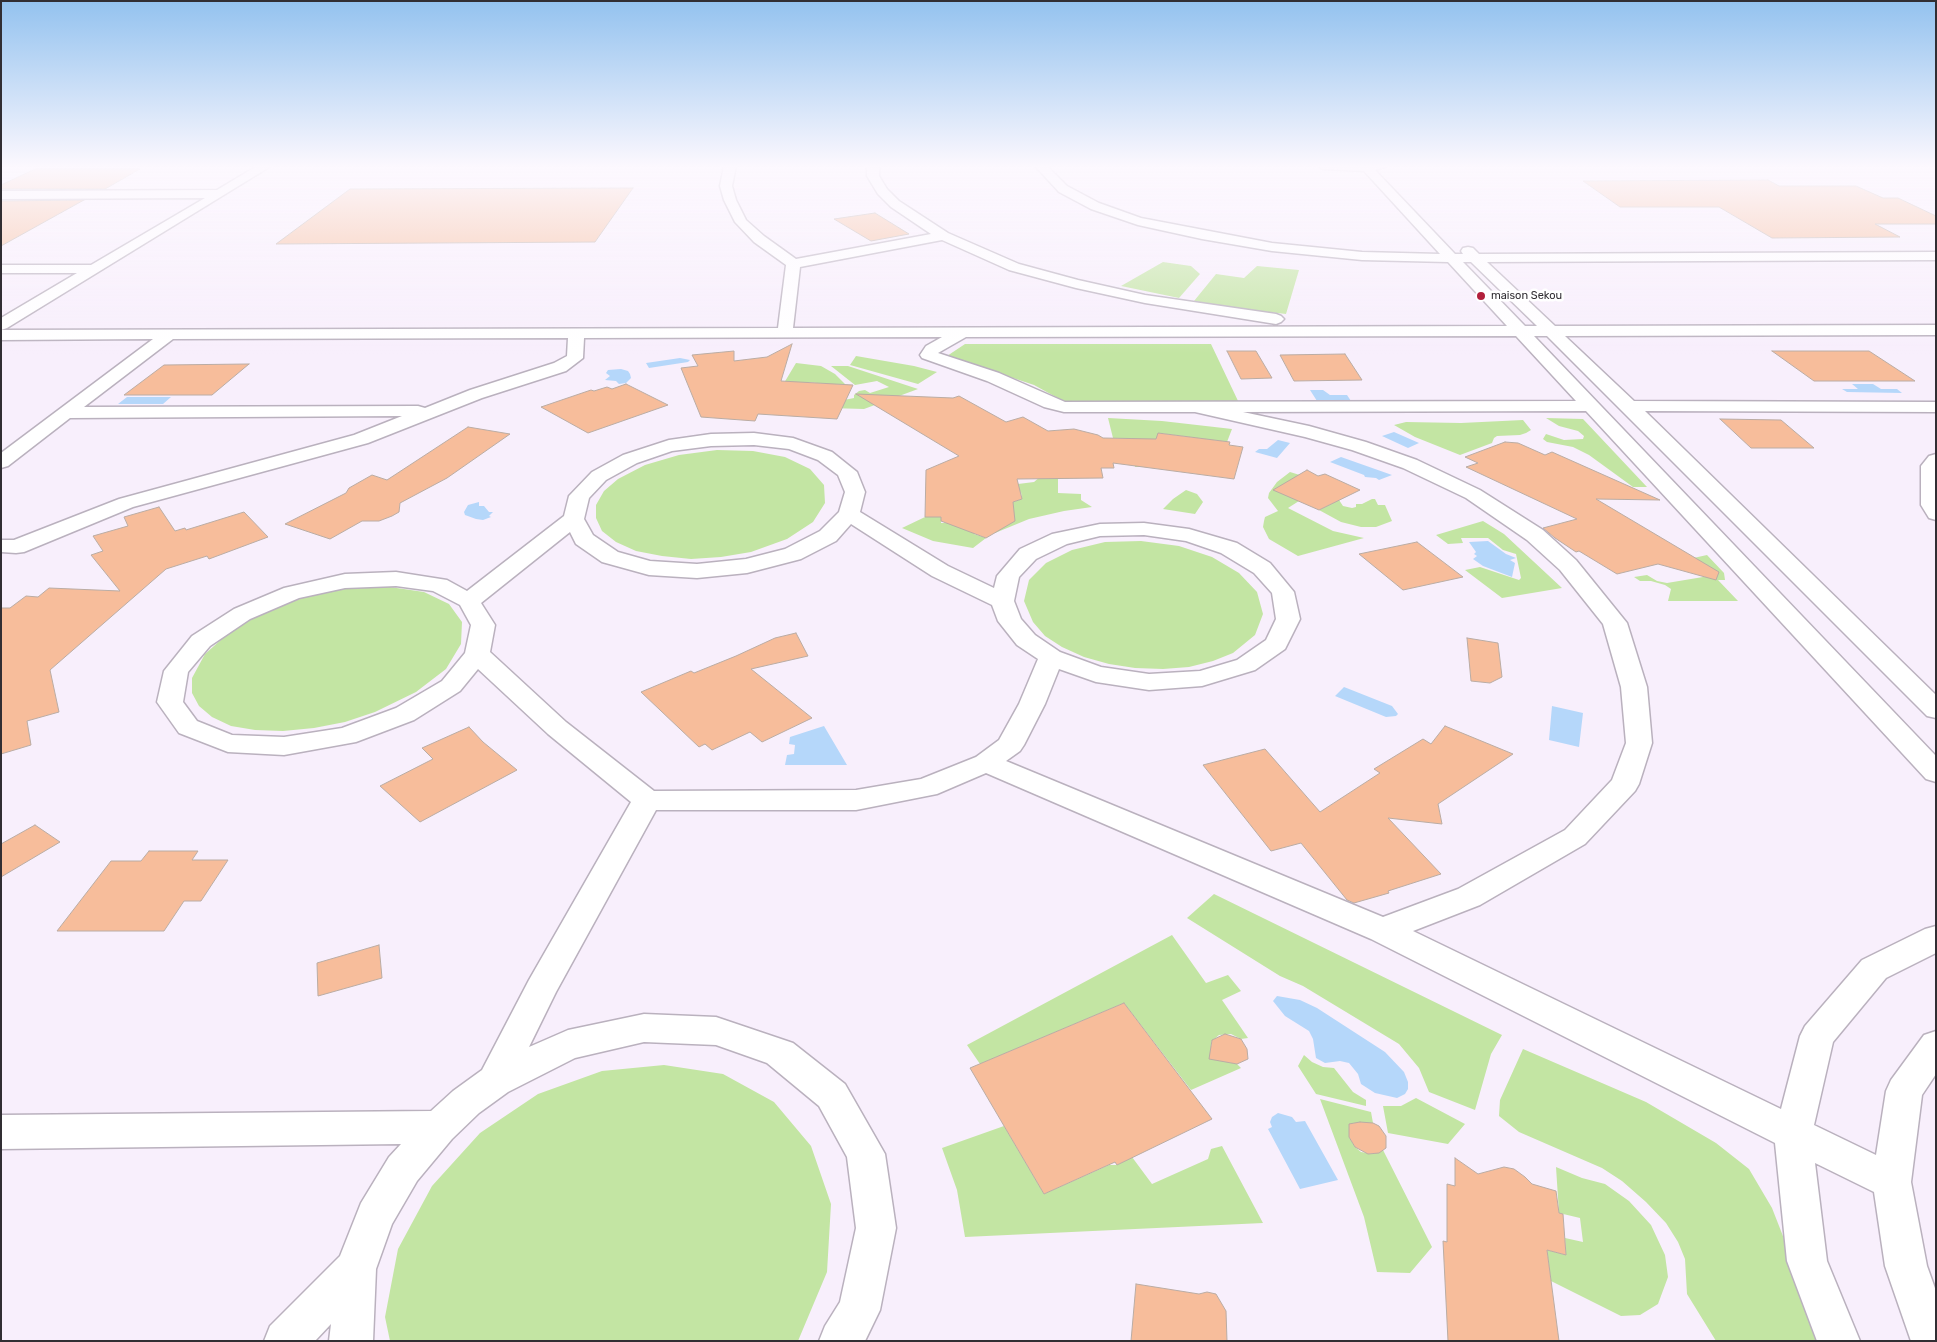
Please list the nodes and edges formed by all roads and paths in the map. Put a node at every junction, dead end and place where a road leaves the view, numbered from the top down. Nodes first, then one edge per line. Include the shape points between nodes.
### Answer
1 (161, 229) edge
2 (748, 229) edge
3 (932, 229) edge
4 (1171, 229) edge
5 (1428, 229) edge
6 (1443, 229) edge
7 (943, 236) junction
8 (1936, 256) edge
9 (1452, 258) junction
10 (1475, 258) junction
11 (793, 264) junction
12 (93, 268) junction
13 (1, 269) edge
14 (1, 325) edge
15 (1936, 330) edge
16 (1549, 331) junction
17 (1373, 332) junction
18 (1520, 332) junction
19 (785, 333) junction
20 (962, 333) junction
21 (576, 334) junction
22 (1, 335) edge
23 (169, 335) junction
24 (1589, 406) junction
25 (1629, 406) junction
26 (1936, 407) edge
27 (1200, 408) junction
28 (431, 411) junction
29 (66, 413) junction
30 (1936, 460) edge
31 (1, 462) edge
32 (850, 514) junction
33 (1936, 514) edge
34 (574, 519) junction
35 (6, 549) edge
36 (469, 601) junction
37 (1002, 601) junction
38 (477, 654) junction
39 (1051, 657) junction
40 (1936, 710) edge
41 (986, 763) junction
42 (1936, 774) edge
43 (647, 800) junction
44 (1382, 930) junction
45 (1936, 938) edge
46 (1936, 1045) edge
47 (495, 1082) junction
48 (439, 1127) junction
49 (1, 1132) edge
50 (1793, 1133) junction
51 (1892, 1182) junction
52 (356, 1269) junction
53 (285, 1341) edge
54 (350, 1341) edge
55 (840, 1341) edge
56 (1839, 1341) edge
57 (1933, 1341) edge

1 - 12 street
2 - 11 street
3 - 7 street
4 - 9 street via 1272,248 1362,256
5 - 9 street
6 - 10 street
7 - 11 street
7 - 17 street via 1014,267 1085,286 1145,299
8 - 10 street
9 - 10 street
9 - 18 street
10 - 16 street
11 - 19 street
12 - 13 street
12 - 14 street
15 - 16 street
16 - 18 street
16 - 25 street
17 - 18 street
17 - 20 street
18 - 24 street
19 - 20 street
19 - 21 street
20 - 27 street via 928,355 993,377 1057,406
21 - 23 street
21 - 28 street via 576,354 571,362
22 - 23 street
23 - 29 street
24 - 27 street
24 - 42 street
25 - 26 street
25 - 40 street
27 - 44 street via 1359,446 1410,464 1473,494 1535,534 1568,565 1615,623 1634,687 1638,743 1625,784 1574,837 1470,897
28 - 29 street
28 - 35 street via 353,441 126,503
29 - 31 street
30 - 33 street via 1931,466 1931,505
32 - 34 street via 828,536 793,554 747,566 697,571 649,568 610,557 584,539
32 - 34 street via 856,492 847,472 825,456 793,444 754,439 711,440 669,446 630,459 599,476 579,496
32 - 37 street via 940,571
34 - 36 street
36 - 38 street via 483,625
36 - 38 street via 439,585 396,578 345,581 292,593 242,614 201,641 176,671 170,702 188,727 228,743 284,746 347,736 405,714 451,686
37 - 39 street via 1010,621 1026,640
37 - 39 street via 1008,576 1028,554 1060,539 1118,529 1189,535 1229,548 1262,568 1283,592 1288,619 1276,644 1246,665 1202,678 1149,682 1096,674
38 - 43 street via 557,728
39 - 41 street via 1032,704 1010,745
41 - 43 street via 927,787 856,800
41 - 44 street
43 - 47 street via 541,990
44 - 50 street
45 - 50 street via 1874,969 1817,1036
46 - 51 street via 1904,1091
47 - 48 street via 466,1102
47 - 55 street via 568,1045 644,1028 716,1031 780,1053 832,1095 866,1154 876,1228 859,1310
48 - 49 street
48 - 52 street via 403,1169 375,1216
50 - 51 street
50 - 56 street via 1808,1261
51 - 57 street via 1906,1266
52 - 53 street
52 - 54 street

